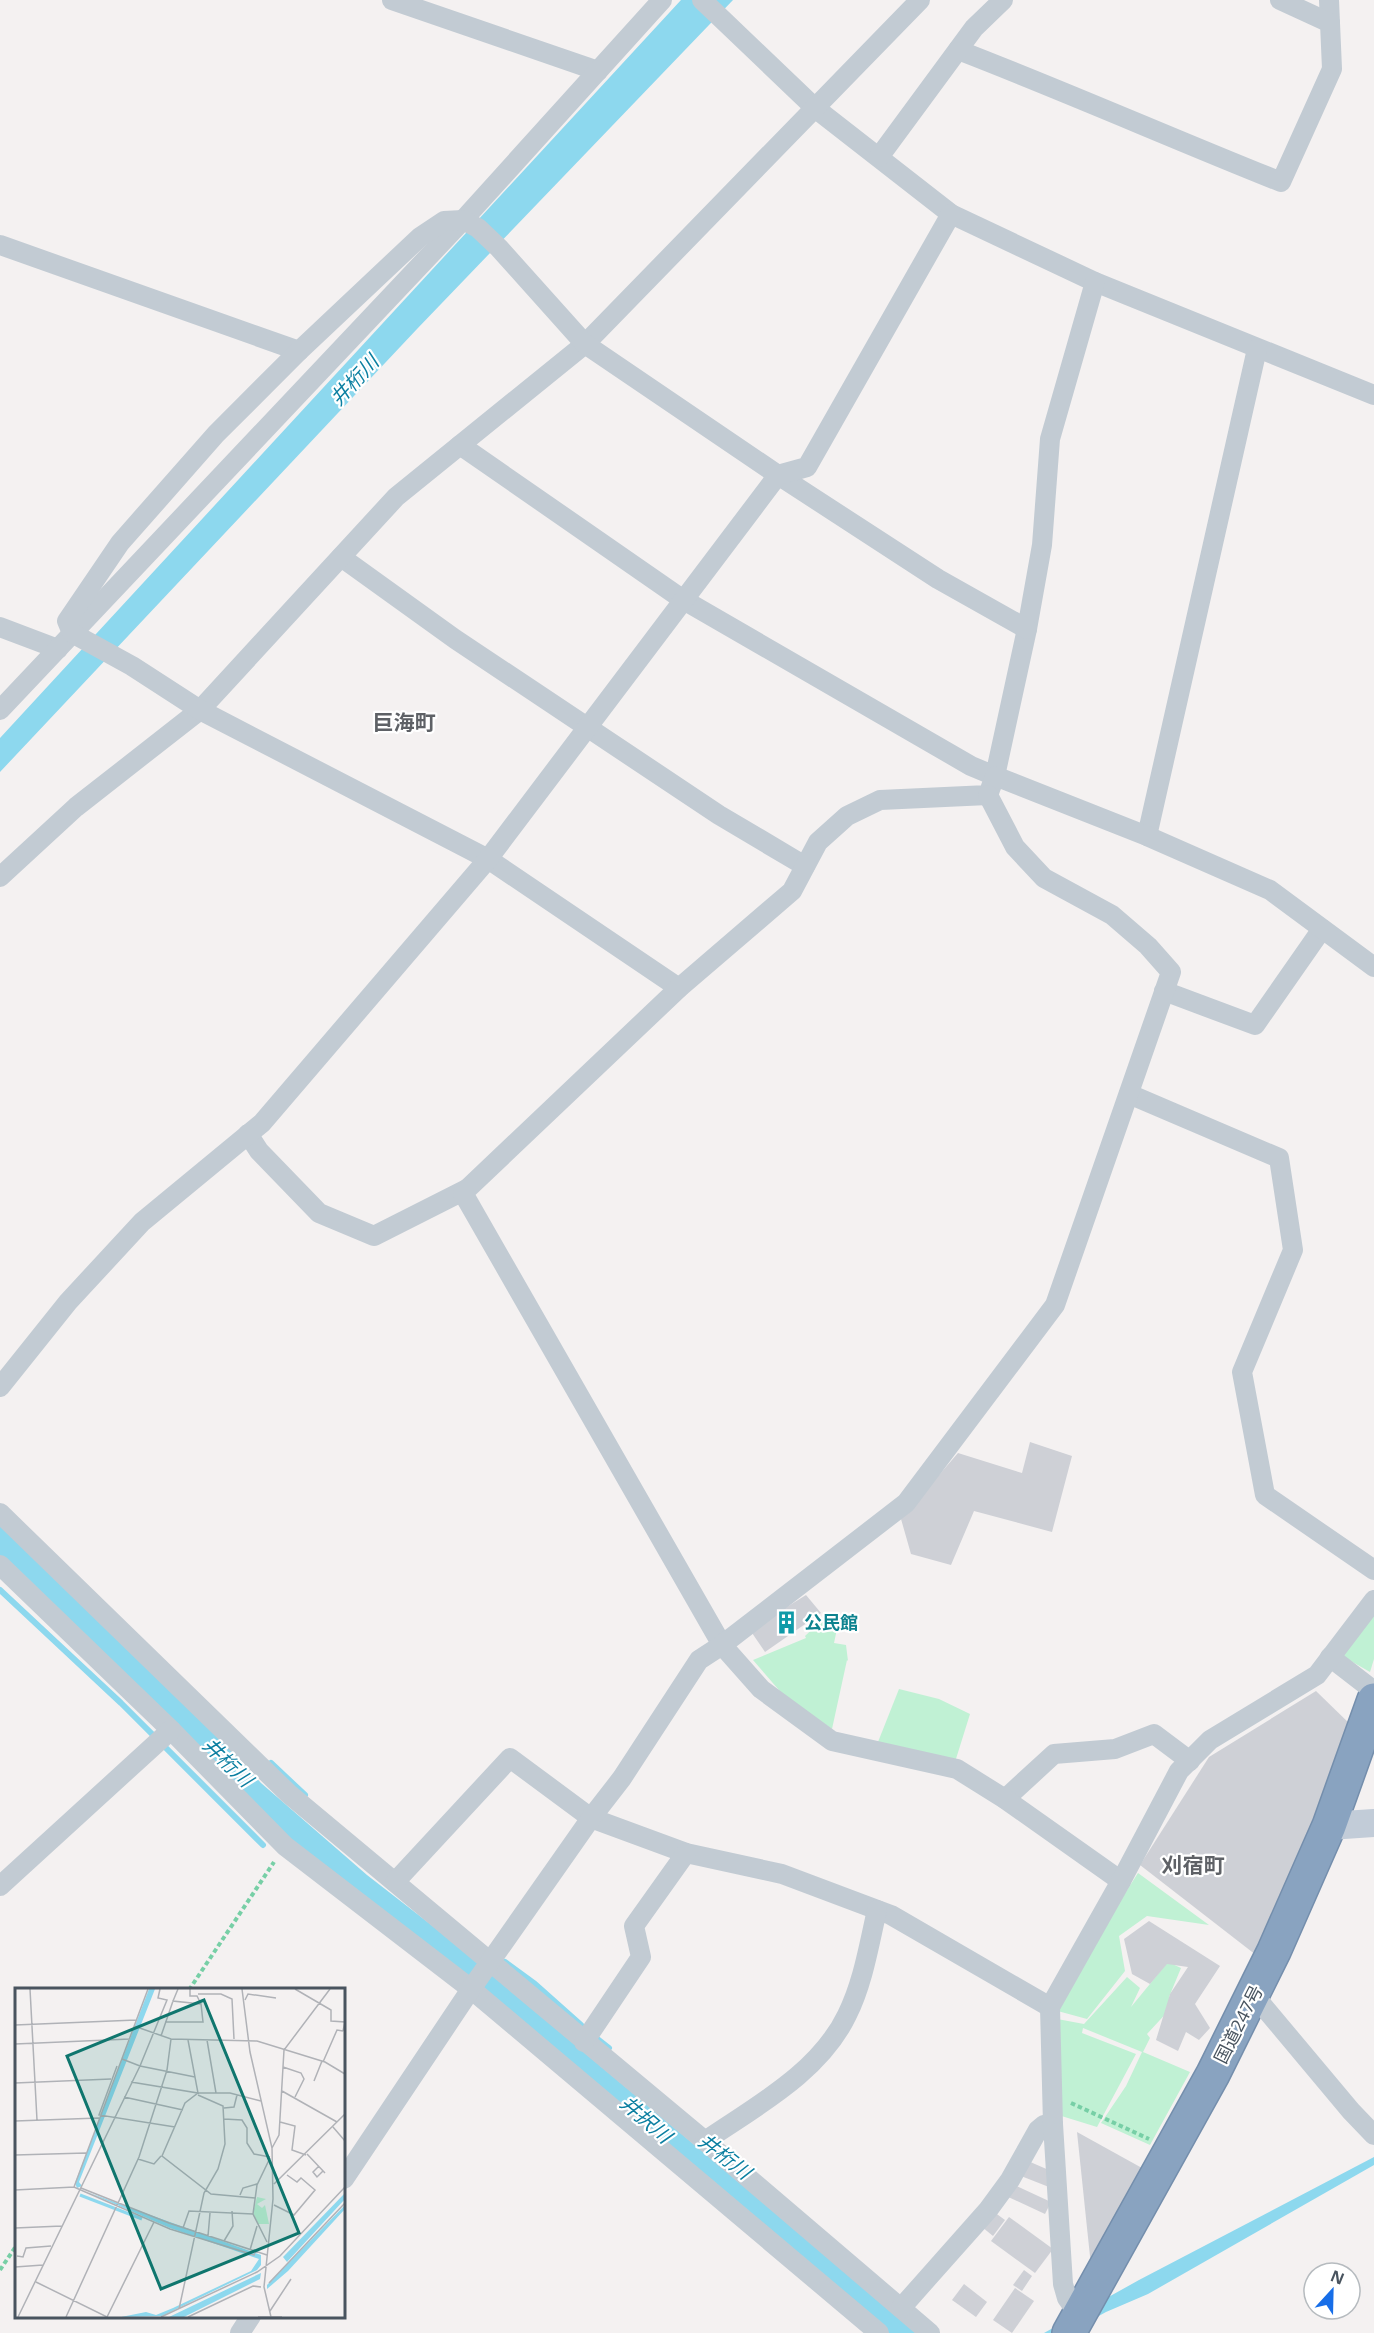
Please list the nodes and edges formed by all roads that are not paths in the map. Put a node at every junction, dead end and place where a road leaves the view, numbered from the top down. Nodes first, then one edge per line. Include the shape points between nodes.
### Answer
1 (392, 0) edge
2 (662, 0) edge
3 (702, 0) edge
4 (920, 0) edge
5 (1003, 0) edge
6 (1280, 0) edge
7 (1329, 0) edge
8 (1330, 23) junction
9 (958, 50) junction
10 (598, 71) junction
11 (816, 108) junction
12 (879, 157) junction
13 (951, 214) junction
14 (471, 224) junction
15 (0, 245) edge
16 (1095, 282) junction
17 (585, 344) junction
18 (1257, 349) junction
19 (299, 351) junction
20 (1374, 395) edge
21 (460, 445) junction
22 (778, 475) junction
23 (341, 557) junction
24 (682, 599) junction
25 (0, 627) edge
26 (1027, 629) junction
27 (79, 636) junction
28 (58, 649) junction
29 (0, 710) edge
30 (200, 710) junction
31 (588, 726) junction
32 (991, 785) junction
33 (1147, 836) junction
34 (488, 859) junction
35 (805, 866) junction
36 (0, 877) edge
37 (1322, 929) junction
38 (1374, 967) edge
39 (679, 988) junction
40 (1164, 991) junction
41 (1129, 1094) junction
42 (248, 1134) junction
43 (467, 1190) junction
44 (0, 1387) edge
45 (0, 1513) edge
46 (0, 1565) edge
47 (1374, 1570) edge
48 (1374, 1600) edge
49 (722, 1645) junction
50 (1330, 1657) junction
51 (1374, 1691) edge
52 (1374, 1700) edge
53 (171, 1730) junction
54 (1190, 1761) junction
55 (1005, 1799) junction
56 (591, 1818) junction
57 (1374, 1823) edge
58 (1329, 1826) junction
59 (686, 1853) junction
60 (1121, 1881) junction
61 (394, 1882) junction
62 (0, 1886) edge
63 (877, 1910) junction
64 (491, 1962) junction
65 (471, 1989) junction
66 (1252, 1994) junction
67 (1050, 2007) junction
68 (584, 2042) junction
69 (1053, 2124) junction
70 (1374, 2135) edge
71 (705, 2141) junction
72 (345, 2178) edge
73 (906, 2302) junction
74 (250, 2318) edge
75 (1074, 2324) edge
76 (240, 2333) edge
77 (879, 2333) edge
78 (930, 2333) edge

1 - 10 street
2 - 10 street
3 - 11 street
4 - 11 street
5 - 9 street
6 - 8 street
7 - 8 street
8 - 9 street via 1332,69 1281,182
9 - 12 street
10 - 14 street
11 - 12 street
11 - 17 street
12 - 13 street
13 - 16 street
13 - 22 street via 807,467
14 - 17 street via 499,248
14 - 19 street via 444,221 420,237
14 - 27 street
15 - 19 street
16 - 18 street
16 - 26 street via 1050,439 1042,545
17 - 21 street
17 - 22 street
18 - 20 street
18 - 33 street
19 - 27 street via 216,435 120,543 67,621
21 - 23 street via 396,497
21 - 24 street
22 - 24 street
22 - 26 street via 938,579
23 - 30 street
23 - 31 street via 455,639
24 - 31 street
24 - 32 street via 971,766
25 - 28 street
26 - 32 street
27 - 28 street
27 - 30 street
28 - 29 street
30 - 34 street
30 - 36 street via 75,807
31 - 34 street
31 - 35 street via 719,815
32 - 33 street
32 - 35 street via 880,800 847,816 818,842
32 - 40 street via 1015,847 1044,878 1112,915 1148,946 1171,972
33 - 37 street via 1270,890
34 - 39 street
34 - 42 street via 262,1123
35 - 39 street via 792,891
37 - 38 street
37 - 40 street via 1255,1025
39 - 43 street
40 - 41 street
41 - 47 street via 1279,1158 1293,1250 1242,1372 1265,1495
41 - 49 street via 1055,1305 906,1503
42 - 43 street via 259,1151 319,1213 374,1236
42 - 44 street via 142,1222 68,1302
43 - 49 street via 463,1193
45 - 61 street via 289,1794
46 - 53 street
48 - 50 street
49 - 55 street via 761,1689 832,1741 957,1769
49 - 56 street via 699,1660 622,1778
50 - 51 street
50 - 54 street via 1317,1675 1210,1740
52 - 58 highway, 国道247号
53 - 62 street
53 - 65 street via 285,1846
54 - 55 street via 1154,1734 1115,1749 1054,1754
54 - 60 street via 1179,1771
55 - 60 street
56 - 59 street
56 - 61 street via 510,1758
56 - 64 street
57 - 58 main road
58 - 66 highway, 国道247号
59 - 63 street via 782,1874
59 - 68 street via 634,1926 641,1957
60 - 67 street
61 - 64 street
63 - 67 street
63 - 71 street via 858,1987 834,2039 798,2077
64 - 65 street
64 - 68 street
65 - 72 street
65 - 77 street
66 - 70 street
66 - 75 highway, 国道247号 via 1213,2074
67 - 69 street
68 - 71 street
69 - 73 street via 1038,2130 988,2210
69 - 75 street via 1064,2284
71 - 73 street
73 - 78 street
74 - 76 street

